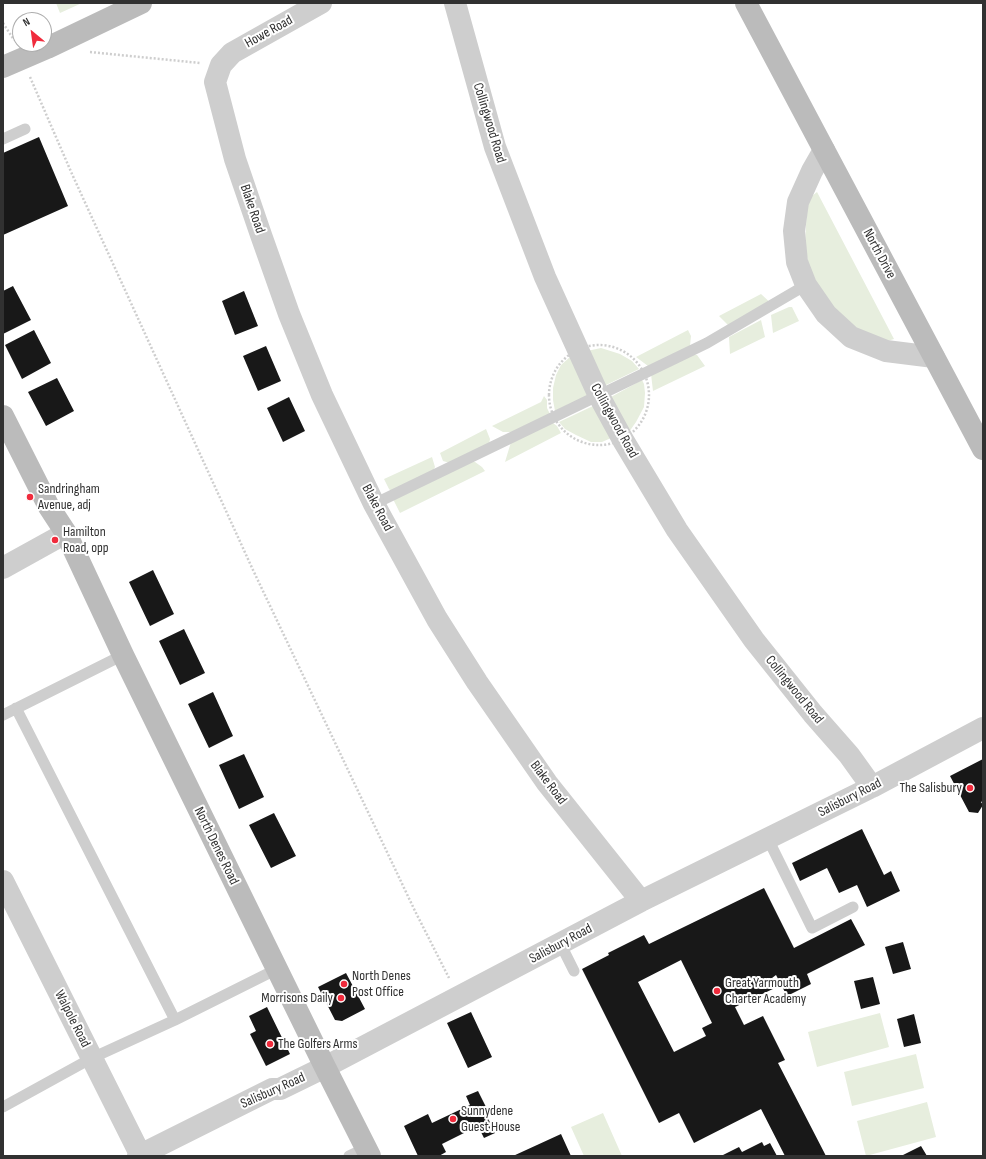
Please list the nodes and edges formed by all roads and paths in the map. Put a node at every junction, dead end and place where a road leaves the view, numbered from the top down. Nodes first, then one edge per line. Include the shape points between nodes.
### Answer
1 (140, 3) edge
2 (321, 3) edge
3 (455, 3) edge
4 (746, 3) edge
5 (3, 23) edge
6 (12, 37) edge
7 (86, 52) dead end
8 (221, 65) junction
9 (3, 67) edge
10 (28, 72) dead end
11 (25, 129) dead end
12 (3, 139) edge
13 (824, 150) junction
14 (806, 285) junction
15 (934, 357) junction
16 (599, 396) junction
17 (3, 416) edge
18 (983, 449) edge
19 (374, 504) junction
20 (66, 533) junction
21 (3, 568) edge
22 (123, 655) junction
23 (16, 708) junction
24 (3, 715) edge
25 (983, 728) edge
26 (872, 787) junction
27 (768, 839) junction
28 (3, 882) edge
29 (641, 901) junction
30 (852, 907) dead end
31 (561, 945) junction
32 (277, 969) junction
33 (574, 971) dead end
34 (459, 998) junction
35 (175, 1020) junction
36 (92, 1058) junction
37 (325, 1067) junction
38 (3, 1106) edge
39 (362, 1153) edge
40 (140, 1156) edge

1 - 9 street
2 - 8 street, Howe Road via 232,53
3 - 16 street, Collingwood Road via 495,147 545,277
4 - 13 street, North Drive
5 - 6 path
7 - 8 path
8 - 19 street, Blake Road via 215,82 235,159 261,235 322,395
10 - 34 path via 75,181 253,570
11 - 12 lane
13 - 14 street via 798,202 794,231 797,262
13 - 15 street, North Drive
14 - 15 street via 826,314 851,337 886,351
14 - 16 lane via 707,343
15 - 18 street, North Drive
16 - 19 lane
16 - 26 street, Collingwood Road via 677,530 754,640 849,755
17 - 20 street, North Denes Road via 49,508
19 - 29 street, Blake Road via 437,619 477,682 547,783
20 - 21 street
20 - 22 street, North Denes Road
22 - 23 lane
22 - 32 street, North Denes Road
23 - 24 lane
23 - 35 lane
25 - 26 street, Salisbury Road
26 - 27 street, Salisbury Road
27 - 29 street, Salisbury Road
27 - 30 lane via 812,928
28 - 36 street, Walpole Road
29 - 31 street, Salisbury Road
31 - 33 lane
31 - 34 street, Salisbury Road
32 - 35 lane
32 - 37 street, North Denes Road
34 - 37 street, Salisbury Road
35 - 36 lane
36 - 38 lane
36 - 40 street, Walpole Road
37 - 39 street, North Denes Road
37 - 40 street, Salisbury Road via 280,1089 272,1089

